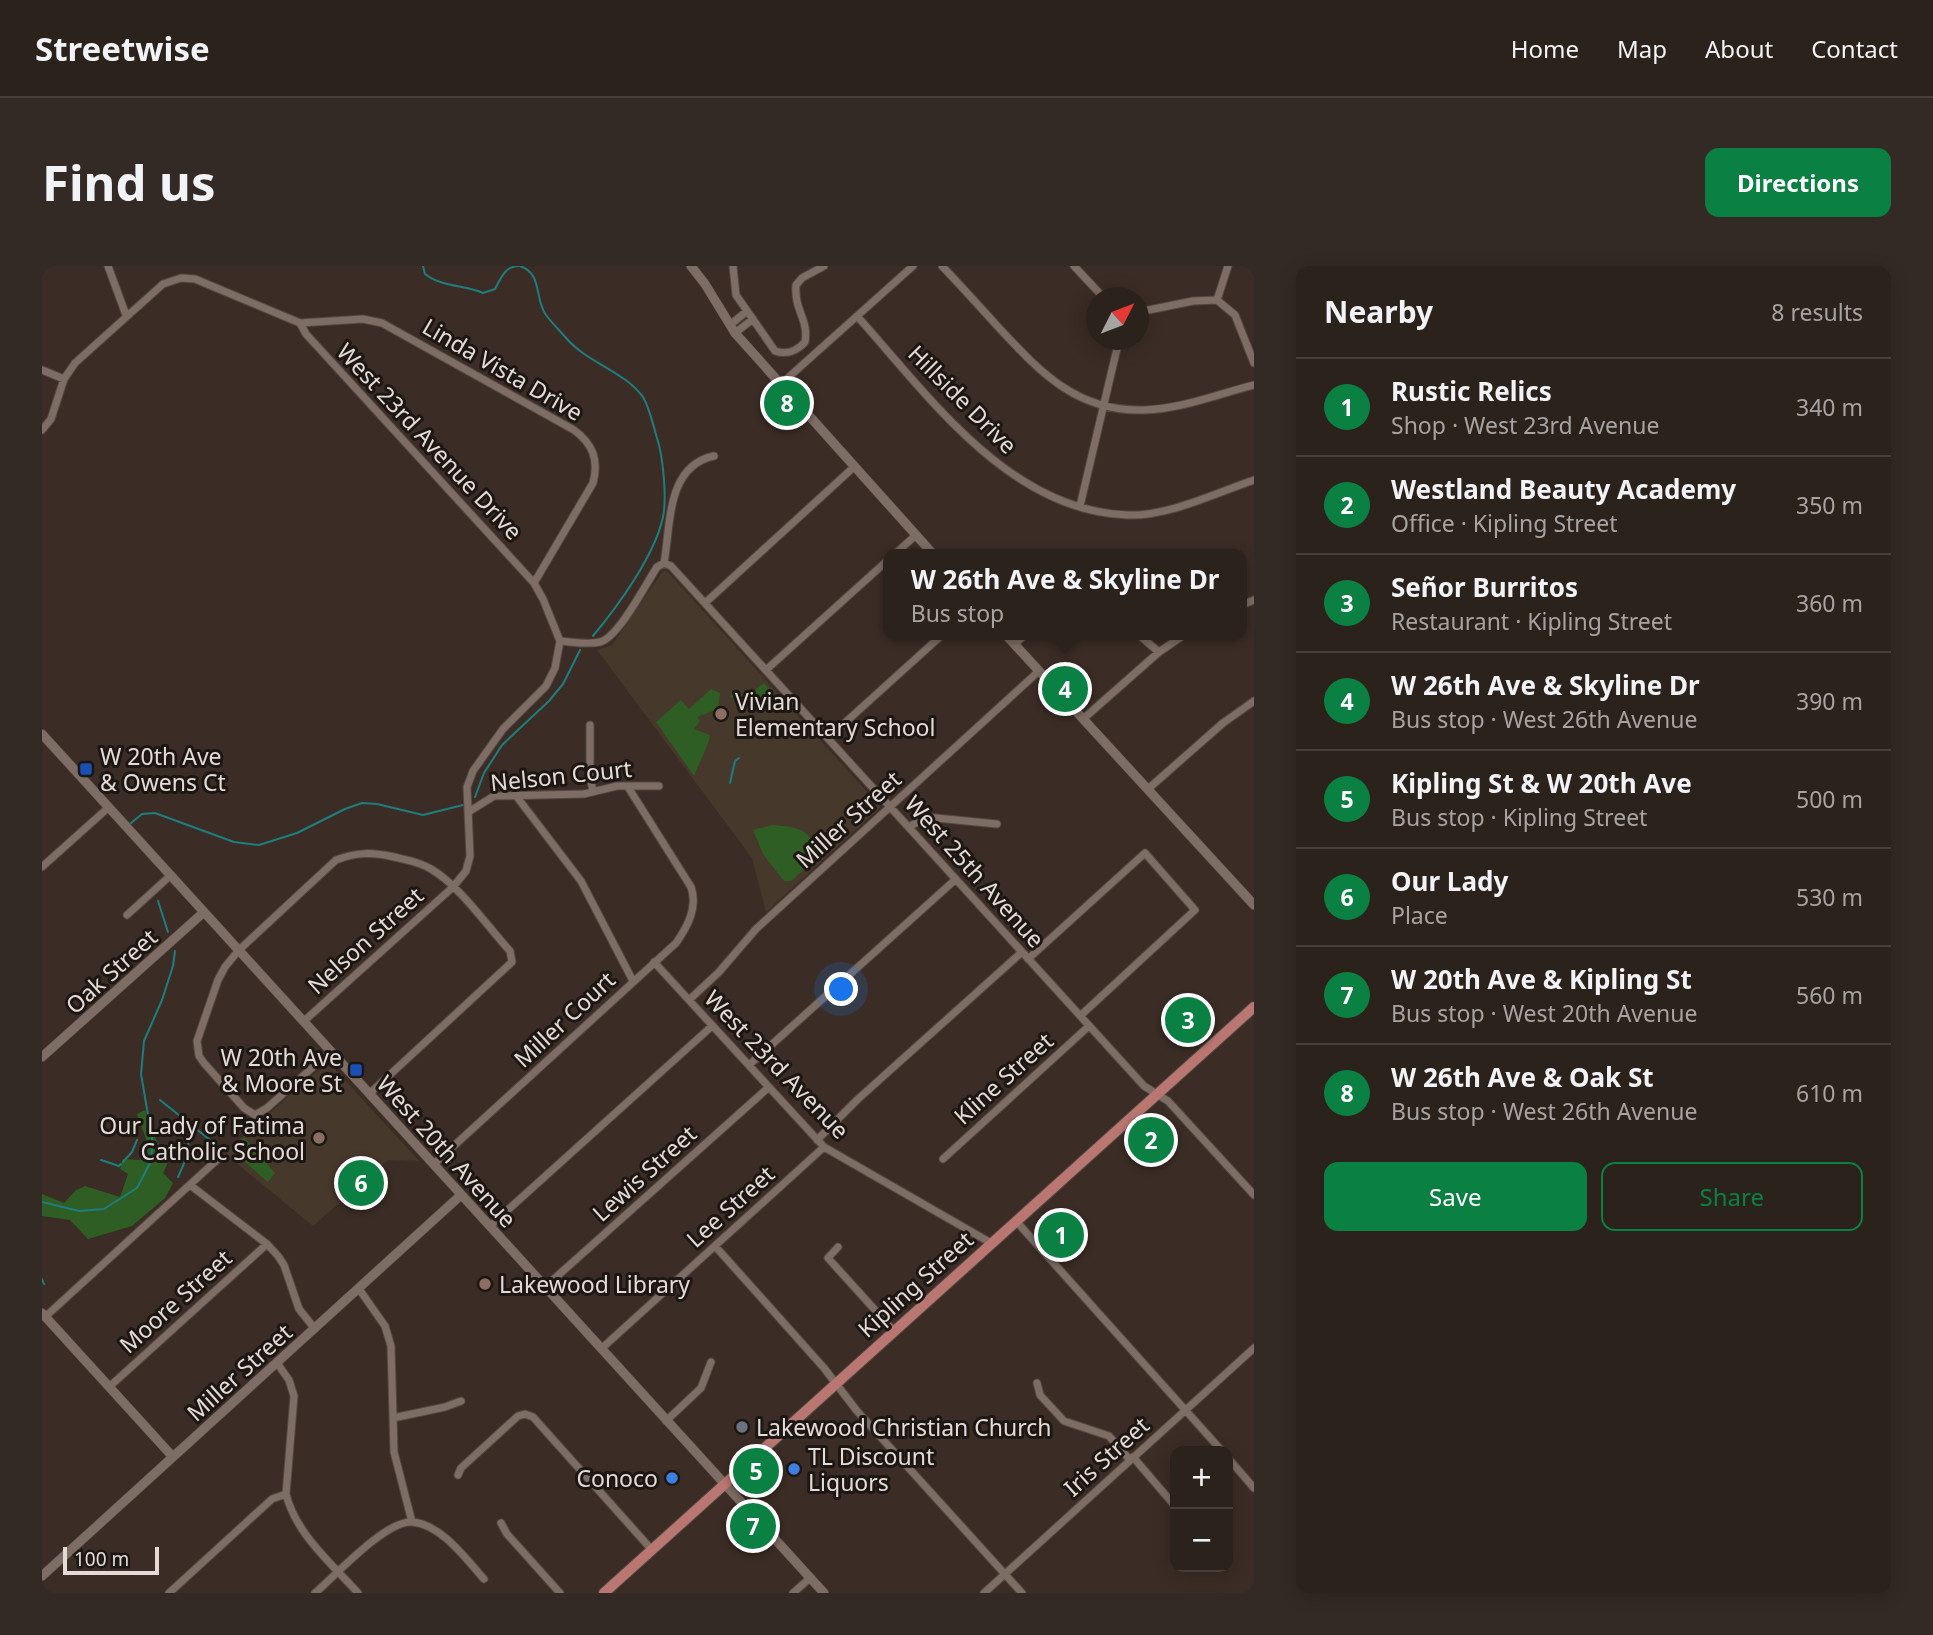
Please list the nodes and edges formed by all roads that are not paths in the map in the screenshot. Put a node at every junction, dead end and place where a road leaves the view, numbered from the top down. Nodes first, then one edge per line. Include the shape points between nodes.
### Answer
1 (108, 266) edge
2 (691, 266) edge
3 (733, 266) edge
4 (824, 266) edge
5 (913, 266) edge
6 (942, 266) edge
7 (1074, 266) edge
8 (1228, 266) edge
9 (1094, 287) edge
10 (1217, 300) junction
11 (1149, 310) edge
12 (747, 311) junction
13 (126, 315) junction
14 (857, 316) junction
15 (752, 319) junction
16 (300, 323) junction
17 (732, 329) junction
18 (1117, 350) edge
19 (1254, 363) edge
20 (42, 370) edge
21 (64, 379) junction
22 (781, 384) junction
23 (1254, 385) edge
24 (1104, 406) junction
25 (42, 430) edge
26 (714, 456) dead end
27 (855, 466) junction
28 (1254, 480) edge
29 (1080, 506) junction
30 (916, 535) junction
31 (901, 549) edge
32 (929, 549) edge
33 (664, 563) junction
34 (883, 565) edge
35 (534, 583) junction
36 (705, 603) junction
37 (936, 640) edge
38 (1010, 640) edge
39 (1019, 640) edge
40 (1145, 640) edge
41 (1177, 640) edge
42 (560, 641) junction
43 (1014, 644) junction
44 (1159, 652) junction
45 (766, 670) junction
46 (1039, 671) junction
47 (1254, 701) edge
48 (1083, 719) junction
49 (590, 725) dead end
50 (42, 734) edge
51 (828, 738) junction
52 (659, 786) dead end
53 (628, 787) junction
54 (1147, 789) junction
55 (593, 792) junction
56 (517, 797) junction
57 (109, 807) junction
58 (890, 807) junction
59 (470, 811) junction
60 (997, 824) dead end
61 (909, 827) junction
62 (42, 867) edge
63 (171, 875) junction
64 (956, 879) junction
65 (453, 887) junction
66 (1254, 905) edge
67 (204, 912) junction
68 (127, 915) dead end
69 (239, 950) junction
70 (1022, 952) junction
71 (1028, 958) junction
72 (654, 962) junction
73 (633, 981) junction
74 (689, 1000) junction
75 (1254, 1007) edge
76 (1080, 1016) junction
77 (304, 1021) junction
78 (712, 1026) junction
79 (1089, 1026) junction
80 (331, 1051) junction
81 (42, 1057) edge
82 (749, 1065) junction
83 (769, 1087) junction
84 (369, 1094) junction
85 (1156, 1094) junction
86 (817, 1140) junction
87 (824, 1147) junction
88 (218, 1159) dead end
89 (943, 1159) dead end
90 (433, 1164) junction
91 (190, 1185) junction
92 (461, 1195) junction
93 (1254, 1195) edge
94 (1016, 1221) junction
95 (490, 1226) junction
96 (267, 1244) junction
97 (990, 1244) junction
98 (715, 1246) junction
99 (838, 1247) dead end
100 (545, 1287) junction
101 (359, 1289) junction
102 (43, 1315) edge
103 (315, 1329) junction
104 (894, 1331) junction
105 (1254, 1348) edge
106 (601, 1349) junction
107 (711, 1362) dead end
108 (277, 1363) junction
109 (836, 1383) junction
110 (1037, 1383) dead end
111 (109, 1387) junction
112 (461, 1401) dead end
113 (1185, 1410) junction
114 (393, 1418) junction
115 (666, 1421) junction
116 (1217, 1446) edge
117 (173, 1457) junction
118 (1131, 1459) junction
119 (1233, 1464) edge
120 (458, 1475) dead end
121 (724, 1485) junction
122 (1254, 1488) edge
123 (286, 1494) junction
124 (1170, 1501) edge
125 (412, 1522) junction
126 (501, 1523) dead end
127 (652, 1550) junction
128 (338, 1572) junction
129 (1004, 1574) junction
130 (42, 1576) edge
131 (810, 1578) junction
132 (484, 1579) dead end
133 (169, 1593) edge
134 (315, 1593) edge
135 (358, 1593) edge
136 (560, 1593) edge
137 (604, 1593) edge
138 (793, 1593) edge
139 (824, 1593) edge
140 (984, 1593) edge
141 (1022, 1593) edge

1 - 13 street
2 - 17 street
3 - 12 street via 736,295
4 - 15 street via 796,285 795,299 807,332 802,346 789,352 775,351
5 - 14 street
6 - 24 street via 1037,368 1065,390
7 - 9 street
8 - 10 street
10 - 11 street
10 - 19 street via 1235,315
12 - 15 street
12 - 17 street
13 - 16 street, Linda Vista Drive via 163,284 181,278 195,279
13 - 21 street
14 - 22 street
14 - 29 street, Hillside Drive via 992,461 1037,489
15 - 17 street
16 - 35 street, West 23rd Avenue Drive
16 - 35 street, Linda Vista Drive via 363,319 382,323 587,441 595,457 593,483
17 - 22 street
18 - 24 street
20 - 21 street
21 - 25 street via 55,411
22 - 27 street
23 - 24 street via 1173,407
24 - 29 street
26 - 33 street via 695,464 678,483
27 - 30 street
27 - 36 street
28 - 29 street, Hillside Drive via 1158,512 1127,515
30 - 31 street
30 - 32 street
33 - 36 street, West 25th Avenue
33 - 42 street via 607,639
34 - 45 street
35 - 42 street
36 - 45 street, West 25th Avenue
37 - 51 street
38 - 43 street
39 - 43 street
40 - 44 street
41 - 44 street
42 - 59 street via 546,687 503,729 473,771 467,787
43 - 46 street
44 - 48 street
45 - 51 street, West 25th Avenue
46 - 48 street
46 - 58 street, Miller Street
47 - 54 street
48 - 54 street
49 - 55 street
50 - 57 street, West 20th Avenue
51 - 58 street, West 25th Avenue
52 - 53 street, Nelson Court
53 - 55 street, Nelson Court
53 - 72 street, Miller Court via 691,887 694,905 676,943
54 - 66 street
55 - 56 street, Nelson Court
56 - 59 street, Nelson Court via 494,796
56 - 73 street via 581,881
57 - 62 street
57 - 63 street, West 20th Avenue
58 - 61 street, West 25th Avenue
58 - 74 street, Miller Street via 755,929
59 - 65 street via 470,856 466,871
60 - 61 street via 926,817
61 - 64 street, West 25th Avenue
63 - 67 street, West 20th Avenue
63 - 68 street
64 - 70 street, West 25th Avenue
64 - 82 street
65 - 69 street via 412,861 354,853 336,860
65 - 77 street, Nelson Street
65 - 84 street via 510,951 512,962
67 - 69 street, West 20th Avenue
67 - 81 street, Oak Street
69 - 77 street, West 20th Avenue
69 - 80 street via 218,980 196,1048 244,1108 255,1115 267,1108
70 - 71 street, West 25th Avenue
70 - 86 street
71 - 76 street, West 25th Avenue
71 - 76 street via 1145,853 1195,910
72 - 73 street, Miller Court
72 - 74 street, West 23rd Avenue
73 - 90 street, Miller Court
74 - 78 street, West 23rd Avenue
75 - 85 main road, Kipling Street
76 - 79 street, West 25th Avenue
77 - 80 street, West 20th Avenue
78 - 82 street, West 23rd Avenue
78 - 95 street
79 - 85 street, West 25th Avenue via 1143,1086
79 - 89 street, Kline Street
80 - 84 street, West 20th Avenue
82 - 83 street, West 23rd Avenue
83 - 86 street, West 23rd Avenue
83 - 100 street, Lewis Street
84 - 90 street, West 20th Avenue
85 - 93 street, West 25th Avenue via 1168,1101
85 - 94 main road, Kipling Street
86 - 87 street, West 23rd Avenue
87 - 97 street, West 23rd Avenue
87 - 98 street, Lee Street
88 - 91 street
90 - 92 street, West 20th Avenue
91 - 96 street
91 - 102 street
92 - 95 street, West 20th Avenue
92 - 101 street, Miller Street
94 - 97 main road, Kipling Street
94 - 113 street
95 - 100 street, West 20th Avenue
96 - 103 street via 284,1265 299,1309
96 - 111 street, Moore Street
97 - 104 main road, Kipling Street
98 - 106 street, Lee Street
98 - 109 street
99 - 104 street via 828,1258
100 - 106 street, West 20th Avenue
101 - 103 street, Miller Street
101 - 114 street via 387,1333 393,1364
102 - 111 street
103 - 108 street, Miller Street
104 - 109 main road, Kipling Street
105 - 113 street, Iris Street
106 - 115 street, West 20th Avenue
107 - 115 street via 701,1388
108 - 117 street, Miller Street
108 - 123 street via 294,1396
109 - 121 main road, Kipling Street
109 - 129 street
110 - 118 street via 1040,1395 1064,1421 1109,1436
111 - 117 street
112 - 114 street
113 - 116 street
113 - 118 street, Iris Street
114 - 125 street via 397,1466
115 - 121 street, West 20th Avenue
117 - 130 street, Miller Street
118 - 124 street
118 - 129 street, Iris Street
119 - 122 street
120 - 127 street via 525,1413
121 - 127 main road, Kipling Street
121 - 131 street, West 20th Avenue
123 - 128 street via 301,1530
123 - 133 street via 272,1499
125 - 128 street via 388,1531
125 - 132 street via 448,1541
126 - 136 street
127 - 137 main road, Kipling Street
128 - 134 street
128 - 135 street
129 - 140 street, Iris Street
129 - 141 street
131 - 138 street
131 - 139 street, West 20th Avenue

